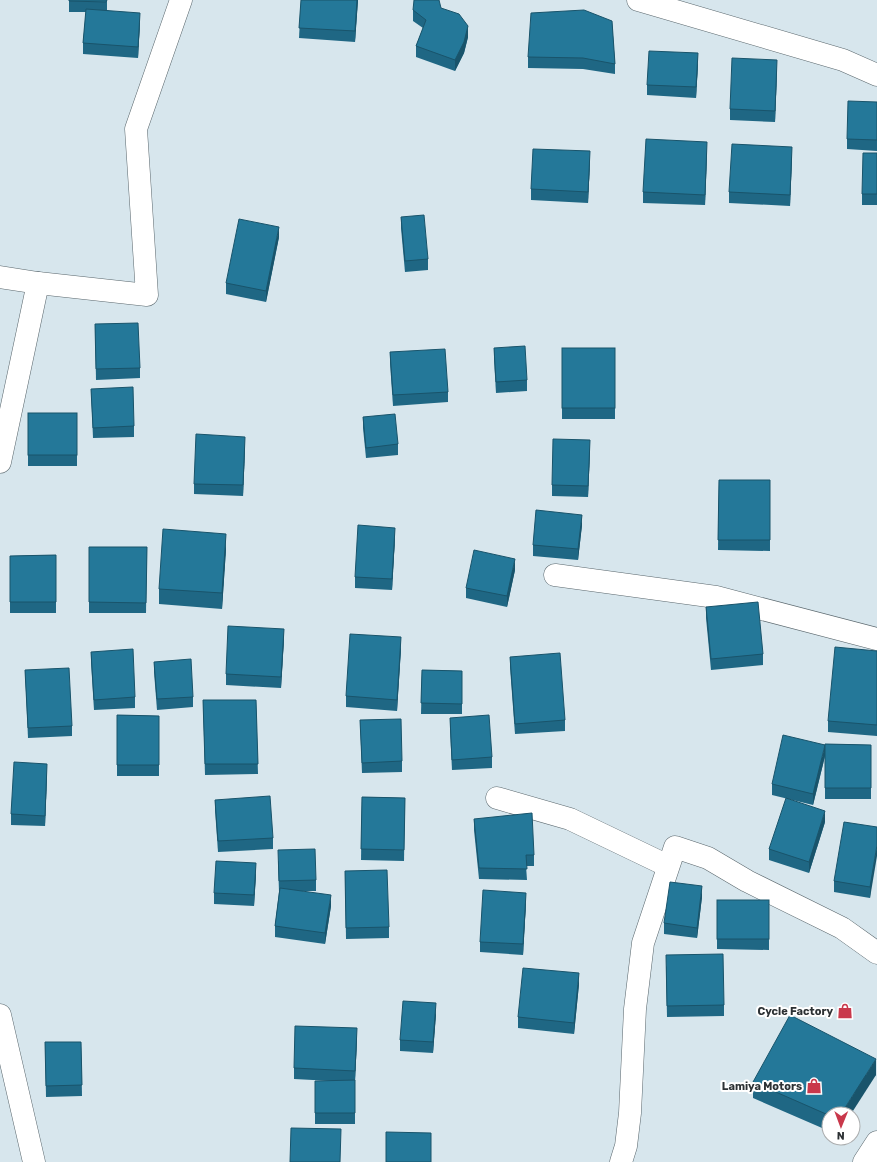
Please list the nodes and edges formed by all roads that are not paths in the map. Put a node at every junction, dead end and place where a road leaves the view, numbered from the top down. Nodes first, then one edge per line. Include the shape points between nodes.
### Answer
1 (181, 0) edge
2 (638, 0) edge
3 (877, 75) edge
4 (0, 277) edge
5 (38, 283) junction
6 (0, 462) edge
7 (555, 575) dead end
8 (877, 639) edge
9 (497, 798) dead end
10 (668, 866) junction
11 (877, 953) edge
12 (0, 1015) edge
13 (5, 1060) edge
14 (877, 1142) edge
15 (34, 1162) edge
16 (621, 1162) edge
17 (864, 1162) edge

1 - 5 street via 136,129 147,295
2 - 3 street via 843,60
4 - 5 street
5 - 6 street
7 - 8 street via 716,597
9 - 10 street via 570,819
10 - 11 street via 675,847 708,858 747,881 842,928
10 - 16 street via 643,943 635,1009 630,1113 626,1146
12 - 13 street
13 - 15 street
14 - 17 street

